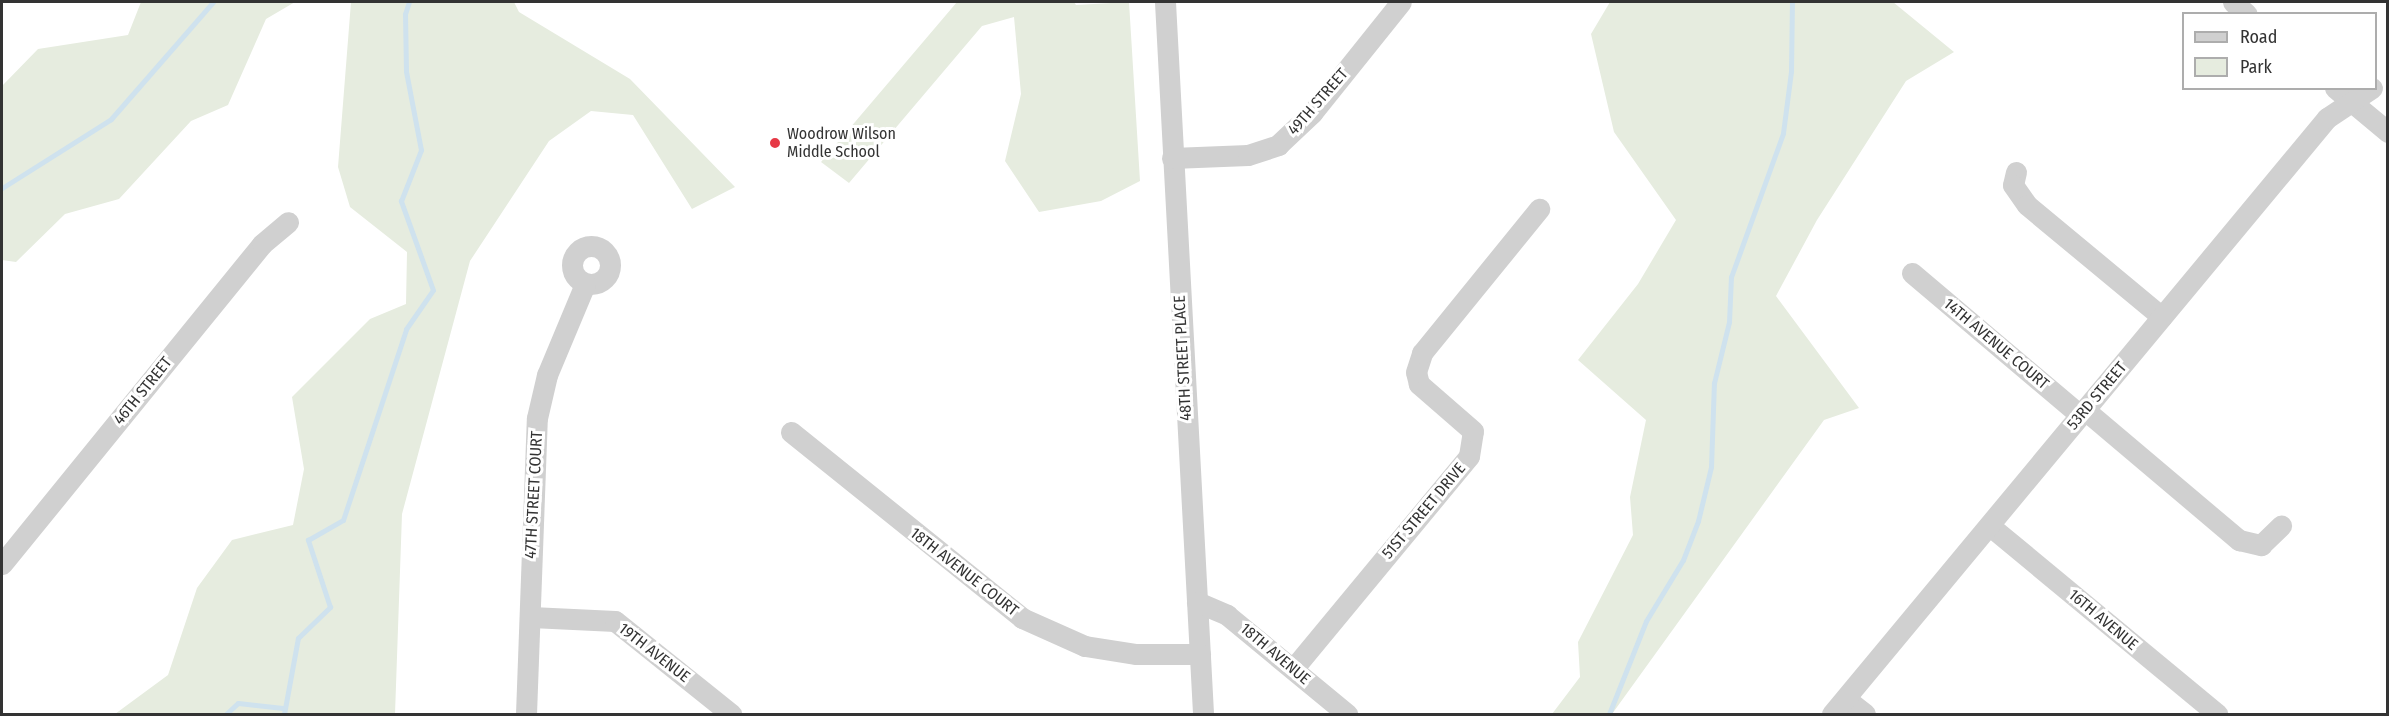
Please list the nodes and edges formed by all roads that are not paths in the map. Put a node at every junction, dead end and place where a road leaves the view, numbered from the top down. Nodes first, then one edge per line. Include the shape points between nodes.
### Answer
1 (1164, 2) edge
2 (1401, 2) edge
3 (2362, 90) edge
4 (2343, 95) edge
5 (2388, 132) edge
6 (1172, 158) junction
7 (2016, 172) dead end
8 (1539, 209) dead end
9 (288, 222) dead end
10 (1912, 273) dead end
11 (585, 284) dead end
12 (2162, 317) junction
13 (2083, 412) junction
14 (791, 432) dead end
15 (1990, 526) junction
16 (2281, 526) dead end
17 (2, 564) edge
18 (1197, 602) junction
19 (531, 616) junction
20 (1200, 654) junction
21 (1293, 669) junction
22 (1839, 707) edge
23 (526, 714) edge
24 (731, 714) edge
25 (1203, 714) edge
26 (1347, 714) edge
27 (1865, 714) edge
28 (2217, 714) edge

1 - 6 street, 48TH STREET PLACE
2 - 6 street, 49TH STREET via 1312,114 1278,145 1248,155
3 - 4 street, 53RD STREET
4 - 5 street
4 - 12 street, 53RD STREET
6 - 18 street, 48TH STREET PLACE
7 - 12 street via 2013,184 2027,205
8 - 21 street, 51ST STREET DRIVE via 1422,353 1416,372 1419,384 1473,431 1469,456
9 - 17 street, 46TH STREET via 262,244
10 - 13 street, 14TH AVENUE COURT
11 - 19 street, 47TH STREET COURT via 547,375 537,418
12 - 13 street, 53RD STREET
13 - 15 street, 53RD STREET
13 - 16 street, 14TH AVENUE COURT via 2239,540 2260,545
14 - 20 street, 18TH AVENUE COURT via 1022,618 1085,646 1136,654
15 - 22 street, 53RD STREET
15 - 28 street, 16TH AVENUE
18 - 20 street, 48TH STREET PLACE
18 - 21 street, 18TH AVENUE via 1227,615
19 - 23 street, 47TH STREET COURT
19 - 24 street, 19TH AVENUE via 615,621
20 - 25 street, 48TH STREET PLACE
21 - 26 street, 18TH AVENUE
22 - 27 street

